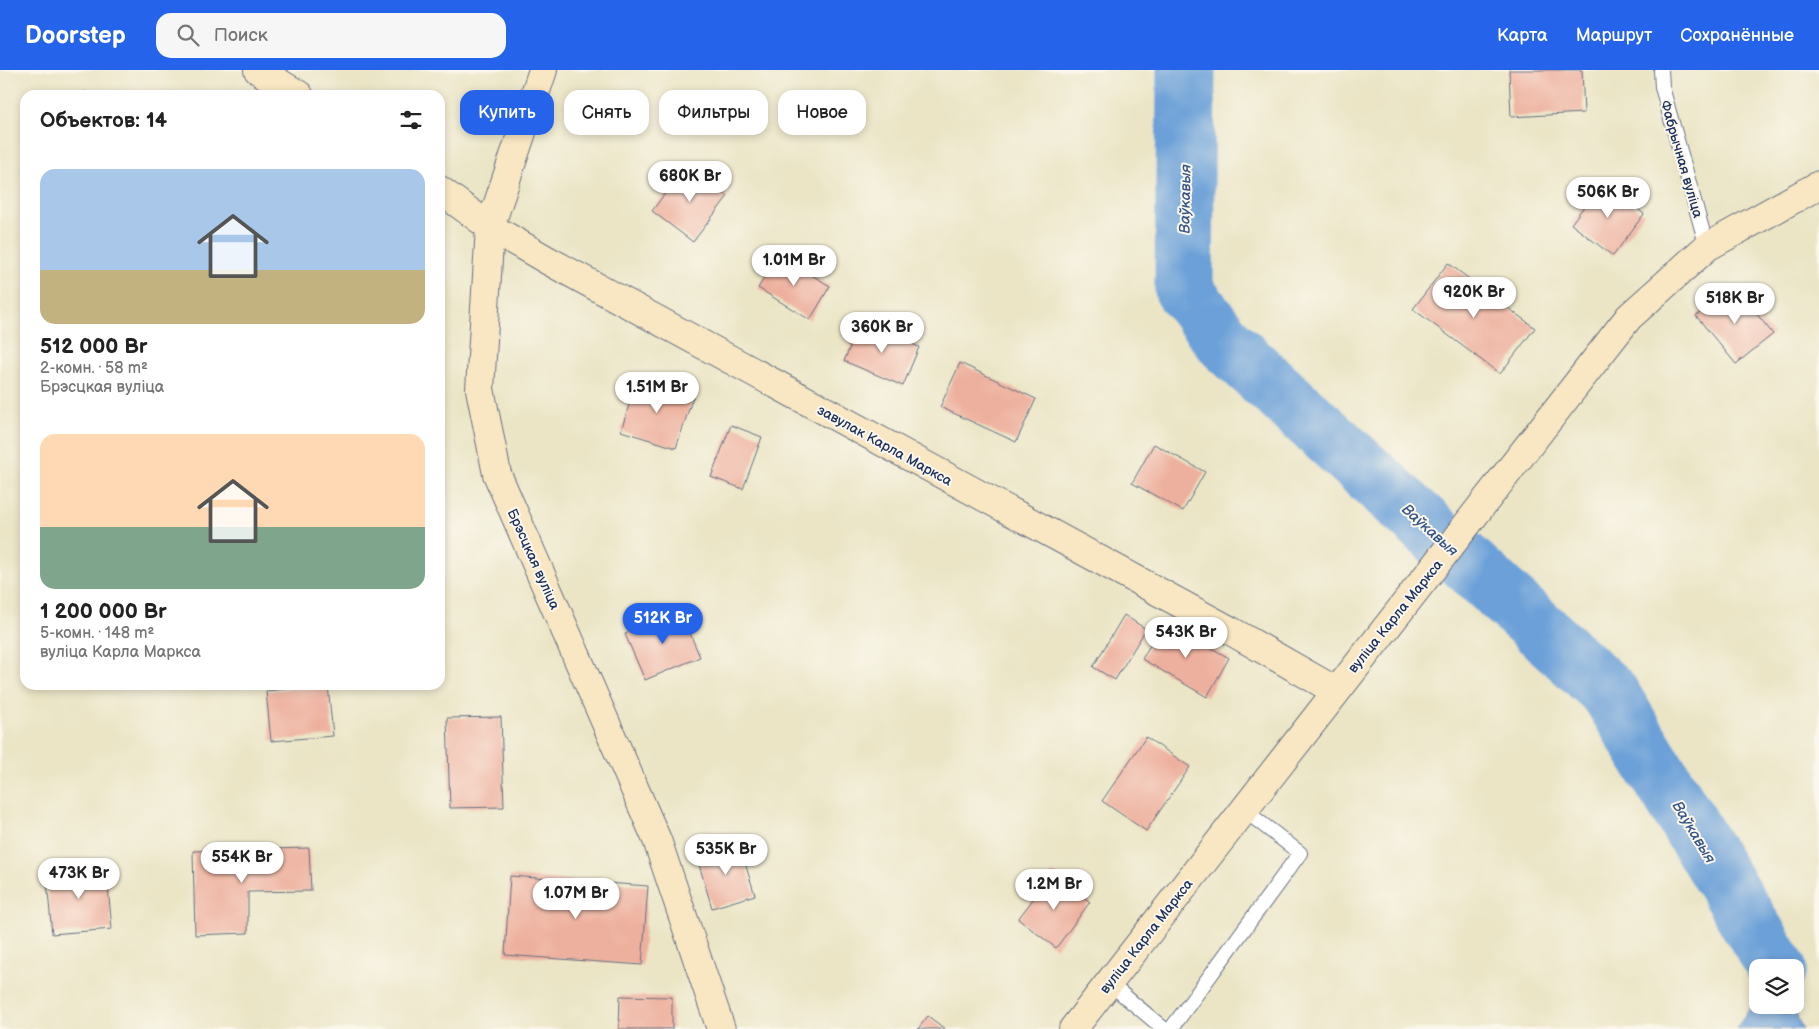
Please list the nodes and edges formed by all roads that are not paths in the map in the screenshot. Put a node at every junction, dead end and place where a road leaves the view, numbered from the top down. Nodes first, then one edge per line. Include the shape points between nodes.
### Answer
1 (258, 70) edge
2 (543, 70) edge
3 (1662, 70) edge
4 (291, 90) edge
5 (1819, 185) edge
6 (445, 194) edge
7 (490, 227) junction
8 (1707, 247) junction
9 (1336, 691) junction
10 (1244, 810) junction
11 (1109, 983) junction
12 (721, 1029) edge
13 (1073, 1029) edge
14 (1164, 1029) edge
15 (1171, 1029) edge

1 - 4 street
2 - 7 street, Брэсцкая вуліца
3 - 8 lane, Фабрычная вуліца via 1662,87
5 - 8 street, вуліца Карла Маркса
6 - 7 street, завулак Карла Маркса
7 - 9 street, завулак Карла Маркса
7 - 12 street, Брэсцкая вуліца via 480,389 497,474 657,840
8 - 9 street, вуліца Карла Маркса via 1629,317
9 - 10 street, вуліца Карла Маркса
10 - 11 street, вуліца Карла Маркса
10 - 15 lane via 1300,853
11 - 13 street, вуліца Карла Маркса
11 - 14 lane

